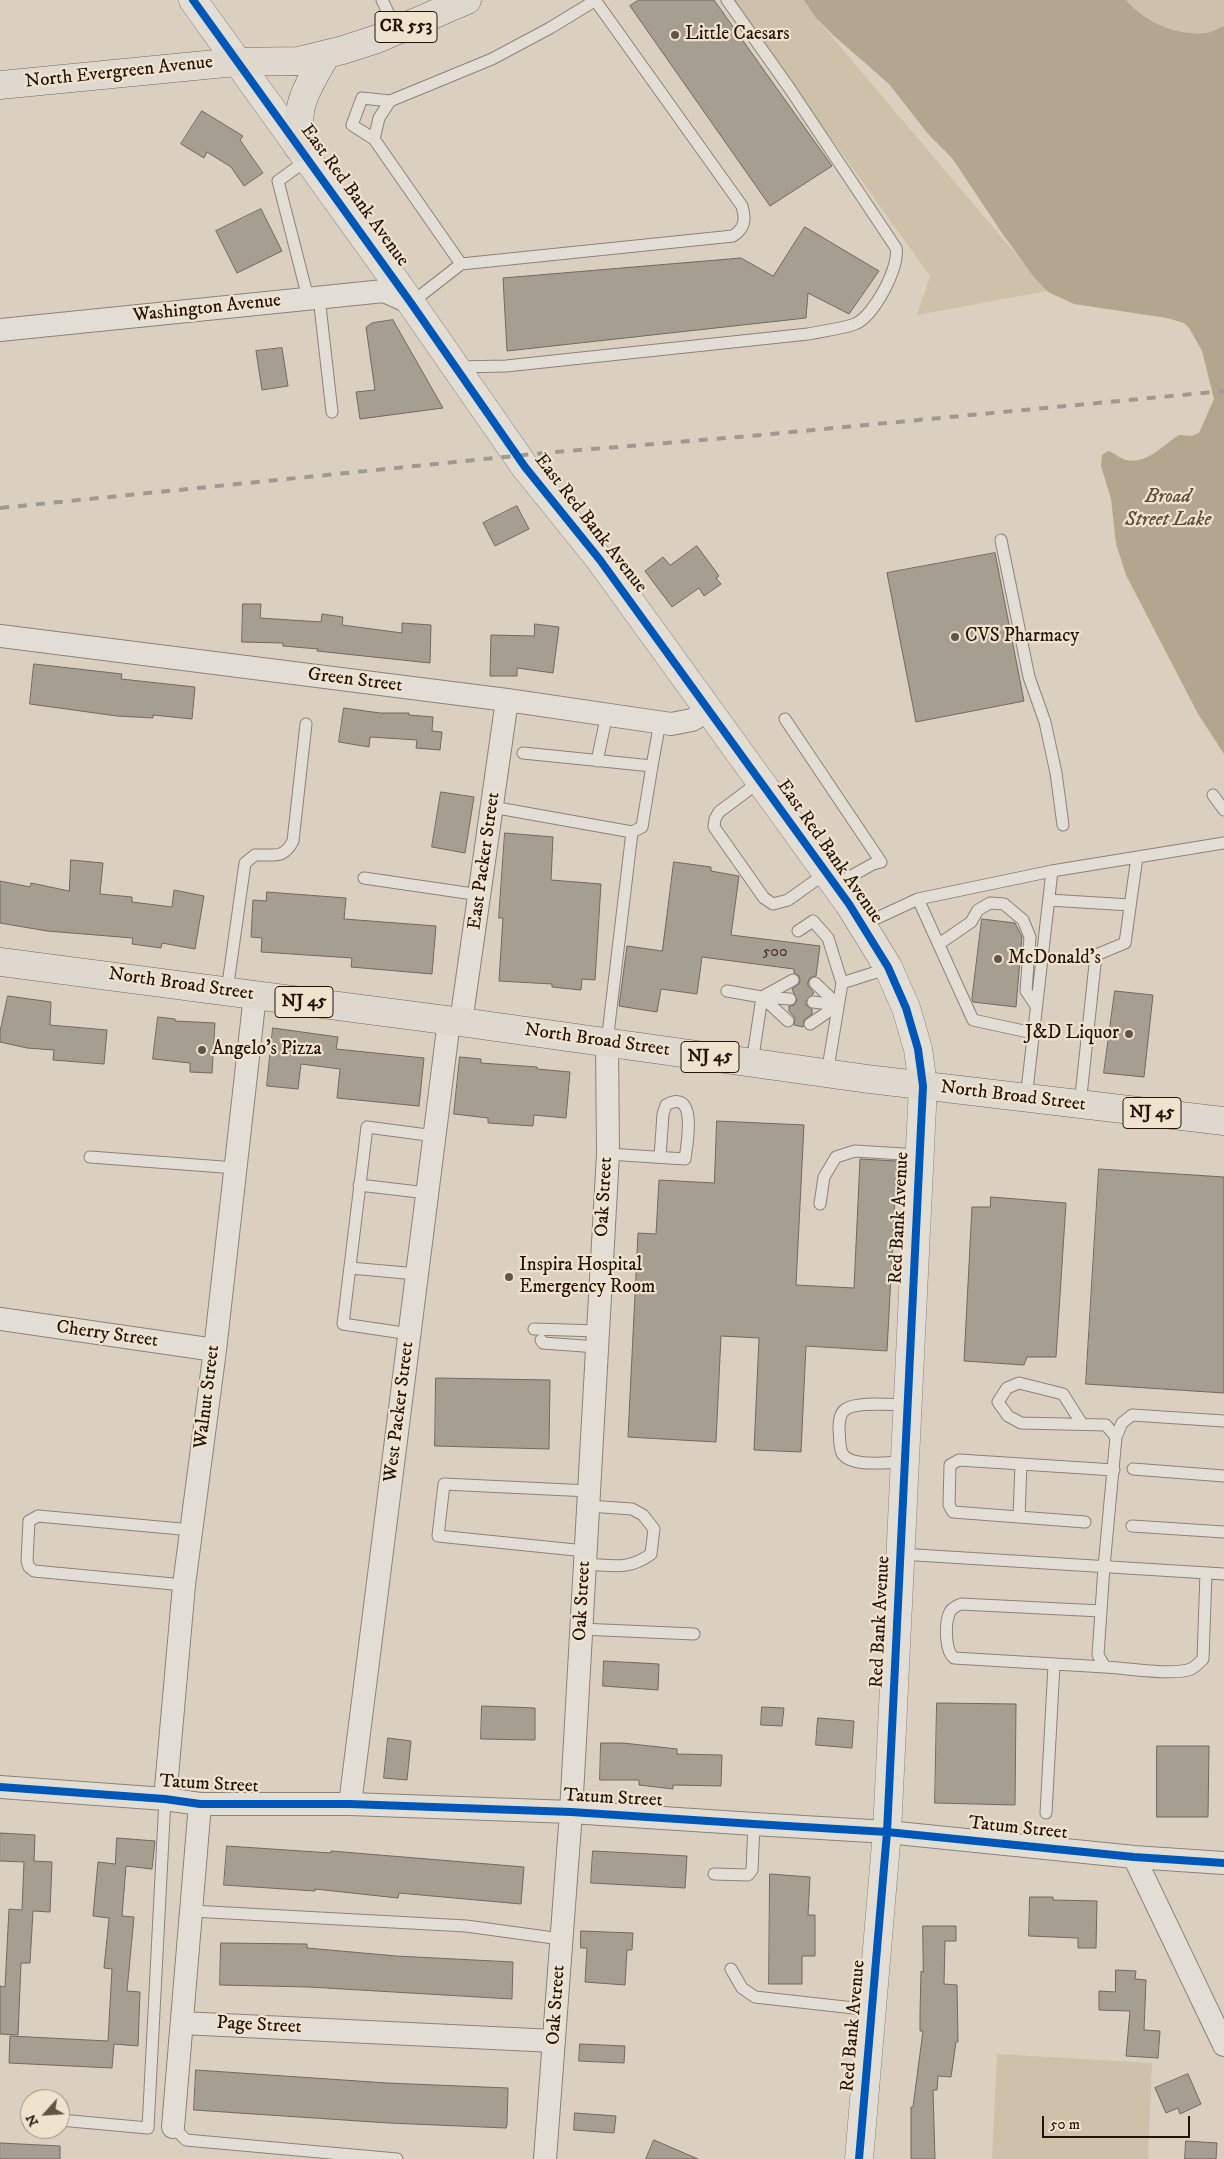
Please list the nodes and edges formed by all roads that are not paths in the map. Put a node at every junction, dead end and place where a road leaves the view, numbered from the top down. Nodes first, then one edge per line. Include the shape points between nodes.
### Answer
1 (193, 0) edge
2 (382, 0) edge
3 (466, 0) edge
4 (595, 0) edge
5 (727, 0) edge
6 (397, 31) junction
7 (326, 55) junction
8 (236, 62) junction
9 (0, 85) edge
10 (390, 101) junction
11 (374, 139) junction
12 (303, 154) junction
13 (461, 264) junction
14 (314, 298) junction
15 (411, 303) junction
16 (0, 330) edge
17 (456, 368) junction
18 (332, 412) dead end
19 (1001, 540) dead end
20 (0, 636) edge
21 (507, 700) junction
22 (707, 711) junction
23 (607, 714) junction
24 (785, 719) dead end
25 (660, 722) junction
26 (306, 724) dead end
27 (524, 753) dead end
28 (597, 761) junction
29 (652, 766) junction
30 (759, 782) junction
31 (1213, 795) dead end
32 (492, 807) junction
33 (1224, 810) edge
34 (1064, 825) dead end
35 (632, 832) junction
36 (1224, 843) edge
37 (1137, 857) junction
38 (1052, 871) junction
39 (364, 878) dead end
40 (830, 879) junction
41 (480, 895) junction
42 (918, 899) junction
43 (1048, 900) junction
44 (1130, 905) junction
45 (862, 925) junction
46 (798, 931) dead end
47 (938, 944) junction
48 (0, 962) edge
49 (889, 968) junction
50 (793, 980) dead end
51 (816, 983) dead end
52 (842, 983) junction
53 (227, 991) junction
54 (727, 991) dead end
55 (256, 995) junction
56 (762, 997) junction
57 (790, 999) dead end
58 (813, 1002) dead end
59 (838, 1005) junction
60 (1036, 1006) junction
61 (788, 1021) dead end
62 (455, 1022) junction
63 (810, 1024) dead end
64 (1033, 1033) junction
65 (607, 1042) junction
66 (752, 1063) junction
67 (827, 1074) junction
68 (923, 1086) junction
69 (1026, 1099) junction
70 (1080, 1105) junction
71 (1224, 1120) edge
72 (434, 1136) junction
73 (608, 1154) junction
74 (919, 1156) junction
75 (90, 1157) dead end
76 (660, 1157) junction
77 (236, 1168) junction
78 (360, 1185) junction
79 (427, 1193) junction
80 (820, 1204) dead end
81 (350, 1268) junction
82 (417, 1274) junction
83 (0, 1319) edge
84 (534, 1329) dead end
85 (410, 1334) junction
86 (598, 1339) junction
87 (541, 1340) dead end
88 (214, 1350) junction
89 (907, 1405) junction
90 (1224, 1421) edge
91 (1082, 1424) junction
92 (1116, 1437) junction
93 (904, 1462) junction
94 (1021, 1464) junction
95 (1133, 1469) dead end
96 (1114, 1470) junction
97 (1224, 1476) edge
98 (588, 1499) junction
99 (1019, 1517) junction
100 (1084, 1522) dead end
101 (1132, 1526) dead end
102 (192, 1530) junction
103 (1224, 1532) edge
104 (900, 1554) junction
105 (585, 1557) junction
106 (1104, 1567) junction
107 (1206, 1573) junction
108 (1224, 1574) edge
109 (184, 1585) junction
110 (1101, 1611) junction
111 (581, 1629) junction
112 (694, 1634) dead end
113 (1054, 1665) junction
114 (1105, 1666) junction
115 (0, 1787) edge
116 (166, 1800) junction
117 (200, 1804) junction
118 (350, 1804) junction
119 (571, 1812) junction
120 (1046, 1813) dead end
121 (754, 1824) junction
122 (887, 1832) junction
123 (1134, 1857) junction
124 (1223, 1859) edge
125 (714, 1874) dead end
126 (192, 1911) junction
127 (561, 1939) junction
128 (731, 1969) dead end
129 (872, 2010) junction
130 (182, 2022) junction
131 (554, 2041) junction
132 (1224, 2045) edge
133 (70, 2121) edge
134 (173, 2127) joint
135 (397, 2159) edge
136 (545, 2159) edge
137 (859, 2159) edge

1 - 8 street, East Red Bank Avenue
2 - 6 lane
3 - 6 main road, North Evergreen Avenue / CR 553
4 - 10 lane via 492,58
4 - 13 lane via 742,206 744,224 733,236
5 - 17 lane via 896,248 898,255 892,272 873,308 856,324 808,334 506,366
6 - 7 main road, North Evergreen Avenue / CR 553
7 - 8 main road, North Evergreen Avenue / CR 553 via 298,61
7 - 12 main road via 303,94 298,118
8 - 9 main road, North Evergreen Avenue / CR 553
8 - 12 street, East Red Bank Avenue
10 - 11 lane via 379,118
10 - 11 lane via 362,98 352,125
11 - 13 lane
12 - 14 lane via 278,181
12 - 15 street, East Red Bank Avenue
13 - 15 lane
14 - 15 street, Washington Avenue via 384,291
14 - 16 street, Washington Avenue
14 - 18 lane
15 - 17 street, East Red Bank Avenue
17 - 22 street, East Red Bank Avenue via 525,467 600,560
19 - 34 lane via 1029,677 1056,773
20 - 21 street, Green Street
21 - 23 street, Green Street
21 - 32 street, East Packer Street
22 - 25 street, Green Street via 692,720 672,724
22 - 30 street, East Red Bank Avenue
23 - 25 street, Green Street
23 - 28 lane
24 - 40 lane via 881,862
25 - 29 lane
26 - 53 lane via 293,841 287,851 279,855 256,855 245,863
27 - 28 lane
28 - 29 lane
29 - 35 lane via 642,827
30 - 40 street, East Red Bank Avenue
30 - 40 lane via 719,812 714,827 764,898 774,904 788,900
31 - 33 lane
32 - 35 lane
32 - 41 street, East Packer Street
35 - 65 lane
36 - 37 lane
37 - 38 lane
37 - 44 lane
38 - 42 lane
38 - 43 lane
39 - 41 lane
40 - 45 street, East Red Bank Avenue
41 - 62 street, East Packer Street
42 - 45 lane
42 - 47 lane
43 - 44 lane
43 - 60 lane
44 - 70 lane via 1125,943 1096,955
45 - 49 street, East Red Bank Avenue
46 - 52 lane via 814,921 828,938
47 - 60 lane via 971,922 978,910 990,903 1004,904 1023,920 1030,937 1026,990
47 - 64 lane via 973,1020
48 - 53 main road, North Broad Street / NJ 45
49 - 52 lane
49 - 68 street, East Red Bank Avenue via 916,1041
50 - 56 lane
51 - 59 lane
52 - 59 lane
53 - 55 main road, North Broad Street / NJ 45
54 - 56 lane
55 - 62 main road, North Broad Street / NJ 45
55 - 77 street, Walnut Street
56 - 57 lane
56 - 61 lane
56 - 66 lane
58 - 59 lane
59 - 63 lane
59 - 67 lane
60 - 64 lane
62 - 65 main road, North Broad Street / NJ 45
62 - 72 street, West Packer Street
64 - 69 lane
65 - 66 main road, North Broad Street / NJ 45
65 - 73 street, Oak Street
66 - 67 main road, North Broad Street / NJ 45
67 - 68 main road, North Broad Street / NJ 45
68 - 69 main road, North Broad Street / NJ 45
68 - 74 street, Red Bank Avenue
69 - 70 main road, North Broad Street / NJ 45
70 - 71 main road, North Broad Street / NJ 45
72 - 78 lane via 367,1128
72 - 79 street, West Packer Street
73 - 76 lane
73 - 86 street, Oak Street
74 - 80 lane via 855,1151 836,1157 824,1177
74 - 89 street, Red Bank Avenue
75 - 77 lane
76 - 76 lane via 685,1159 689,1116 681,1103 672,1102 666,1106
77 - 88 street, Walnut Street
78 - 79 lane
78 - 81 lane
79 - 82 street, West Packer Street
81 - 82 lane
81 - 85 lane via 343,1324
82 - 85 street, West Packer Street
83 - 88 street, Cherry Street
84 - 86 lane
85 - 118 street, West Packer Street
86 - 87 lane via 543,1343
86 - 98 street, Oak Street
88 - 102 street, Walnut Street
89 - 93 street, Red Bank Avenue
89 - 93 lane via 847,1408 839,1423 840,1448 846,1458 854,1462
90 - 92 lane via 1132,1415 1122,1423
91 - 91 lane via 1063,1394 1019,1383 1007,1388 998,1402 1008,1416 1021,1423
91 - 92 lane via 1106,1425
92 - 96 lane
93 - 104 street, Red Bank Avenue
94 - 96 lane
94 - 99 lane
94 - 99 lane via 959,1460 950,1465 949,1505 953,1512
95 - 97 lane
96 - 106 lane
98 - 105 street, Oak Street
98 - 105 lane via 632,1509 643,1515 654,1529 651,1554 641,1561 628,1566
98 - 105 lane via 444,1484 438,1536
99 - 100 lane
101 - 103 lane
102 - 109 street, Walnut Street
102 - 109 lane via 38,1516 29,1521 28,1561 34,1571
104 - 106 lane
104 - 122 street, Red Bank Avenue
105 - 111 street, Oak Street
106 - 107 lane
106 - 110 lane
107 - 108 lane
107 - 114 lane via 1202,1659 1196,1666 1190,1670 1167,1671
109 - 116 street, Walnut Street
110 - 113 lane via 961,1604 949,1613 947,1644 949,1654 954,1658
110 - 114 lane via 1098,1656
111 - 112 lane
111 - 119 street, Oak Street
113 - 114 lane
113 - 120 lane
115 - 116 street, Tatum Street
116 - 117 street, Tatum Street
116 - 133 lane via 148,2128
117 - 118 street, Tatum Street
117 - 126 street
118 - 119 street, Tatum Street
119 - 121 street, Tatum Street
119 - 127 street, Oak Street
121 - 122 street, Tatum Street
121 - 125 lane via 752,1870 748,1875
122 - 123 street, Tatum Street
122 - 129 street, Red Bank Avenue
123 - 124 street, Tatum Street
123 - 132 street
126 - 127 lane via 466,1926
126 - 130 street
127 - 131 street, Oak Street
128 - 129 lane via 742,1988 755,1998
129 - 137 street, Red Bank Avenue
130 - 131 street, Page Street
130 - 134 street
131 - 136 street, Oak Street
134 - 135 lane via 186,2140

